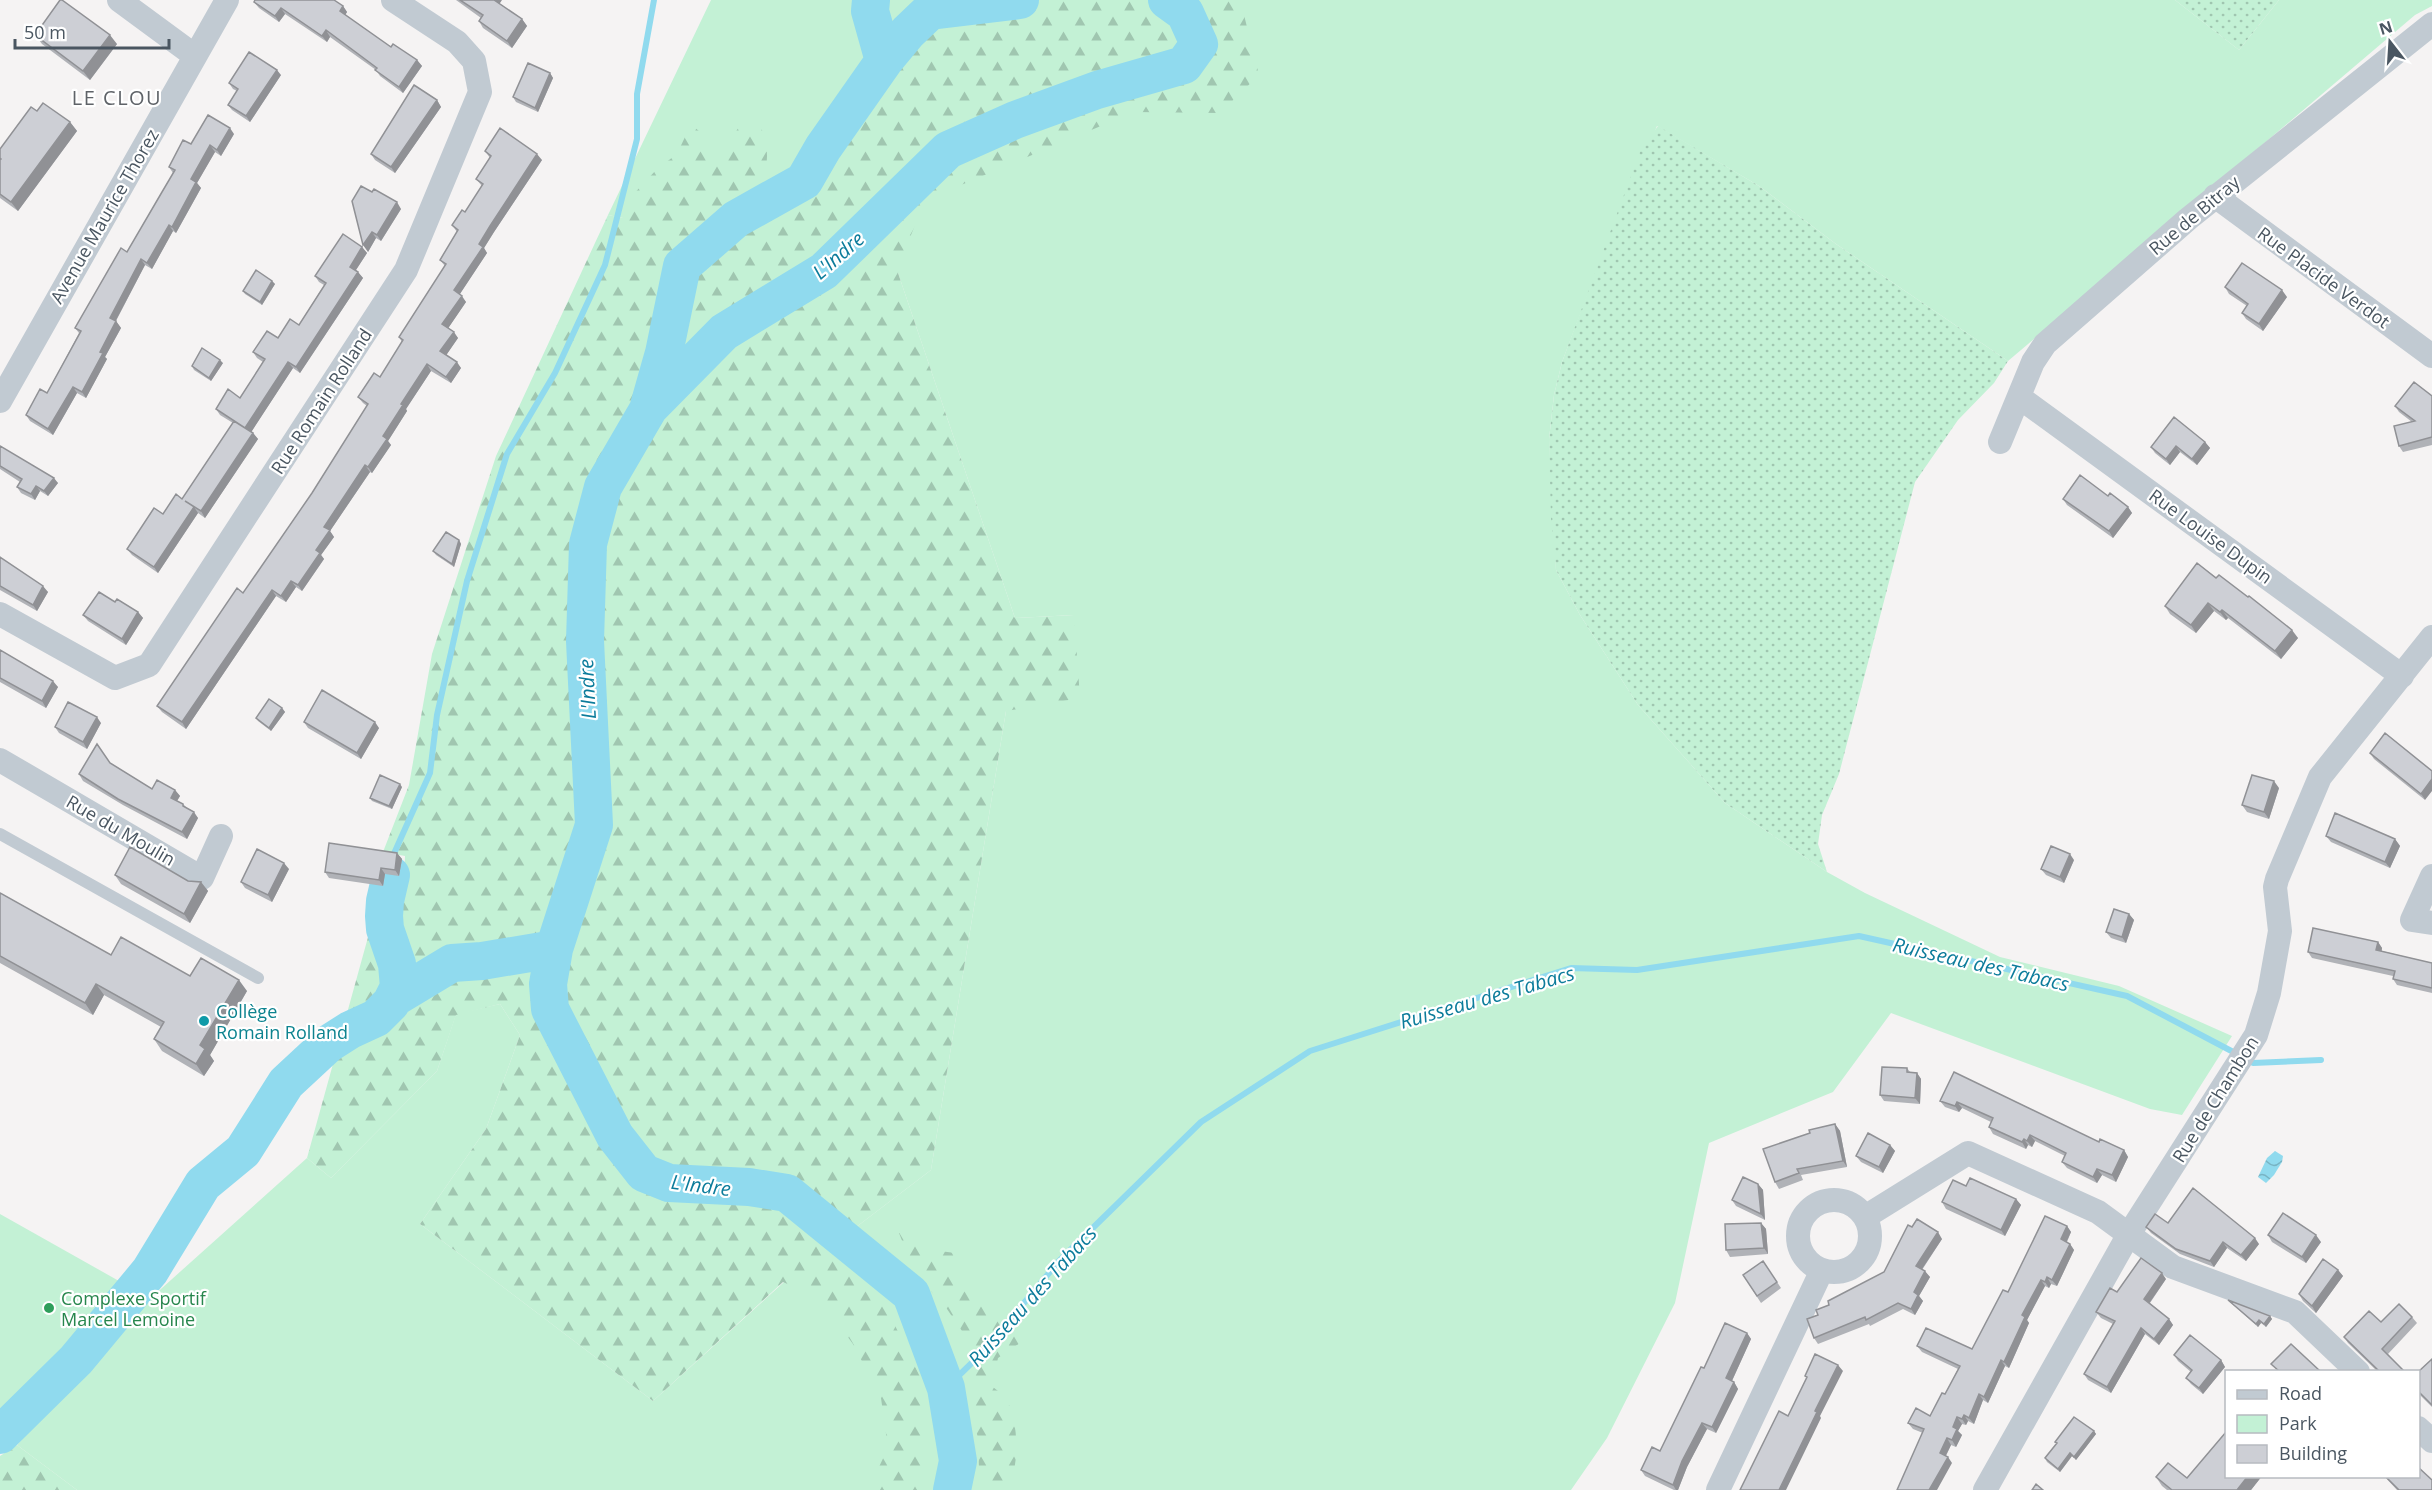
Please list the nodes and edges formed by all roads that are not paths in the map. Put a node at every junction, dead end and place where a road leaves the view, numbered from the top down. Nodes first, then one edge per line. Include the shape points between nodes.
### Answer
1 (119, 0) edge
2 (226, 0) edge
3 (393, 0) edge
4 (2432, 24) edge
5 (195, 56) junction
6 (2215, 196) junction
7 (2432, 356) edge
8 (2019, 397) junction
9 (0, 401) edge
10 (2000, 442) dead end
11 (0, 614) edge
12 (2432, 638) edge
13 (2402, 676) junction
14 (0, 760) edge
15 (0, 834) edge
16 (221, 836) dead end
17 (2432, 876) edge
18 (2432, 923) edge
19 (258, 978) dead end
20 (1865, 1217) junction
21 (2129, 1234) junction
22 (1822, 1270) junction
23 (2357, 1370) edge
24 (2420, 1430) edge
25 (2432, 1441) edge
26 (1718, 1490) edge
27 (1985, 1490) edge

1 - 5 street
2 - 5 street, Avenue Maurice Thorez
3 - 11 street, Rue Romain Rolland via 457,42 474,61 480,92 406,270 149,665 115,678
4 - 6 street, Rue de Bitray
5 - 9 street, Avenue Maurice Thorez
6 - 7 street, Rue Placide Verdot
6 - 8 street, Rue de Bitray via 2045,344
8 - 10 street, Rue de Bitray
8 - 13 street, Rue Louise Dupin
12 - 13 street, Rue de Chambon
13 - 21 street, Rue de Chambon via 2320,777 2277,879 2278,941 2269,993 2256,1035
14 - 16 street, Rue du Moulin via 202,878
15 - 19 lane
17 - 18 street via 2412,920
20 - 21 street via 1968,1153 2098,1212
20 - 22 street via 1870,1228 1869,1246 1860,1261 1841,1272
20 - 22 street via 1851,1203 1828,1200 1808,1210 1799,1227 1799,1246 1809,1262
21 - 23 street via 2173,1267 2295,1312
21 - 27 street, Rue de Chambon
22 - 26 street
24 - 25 street

